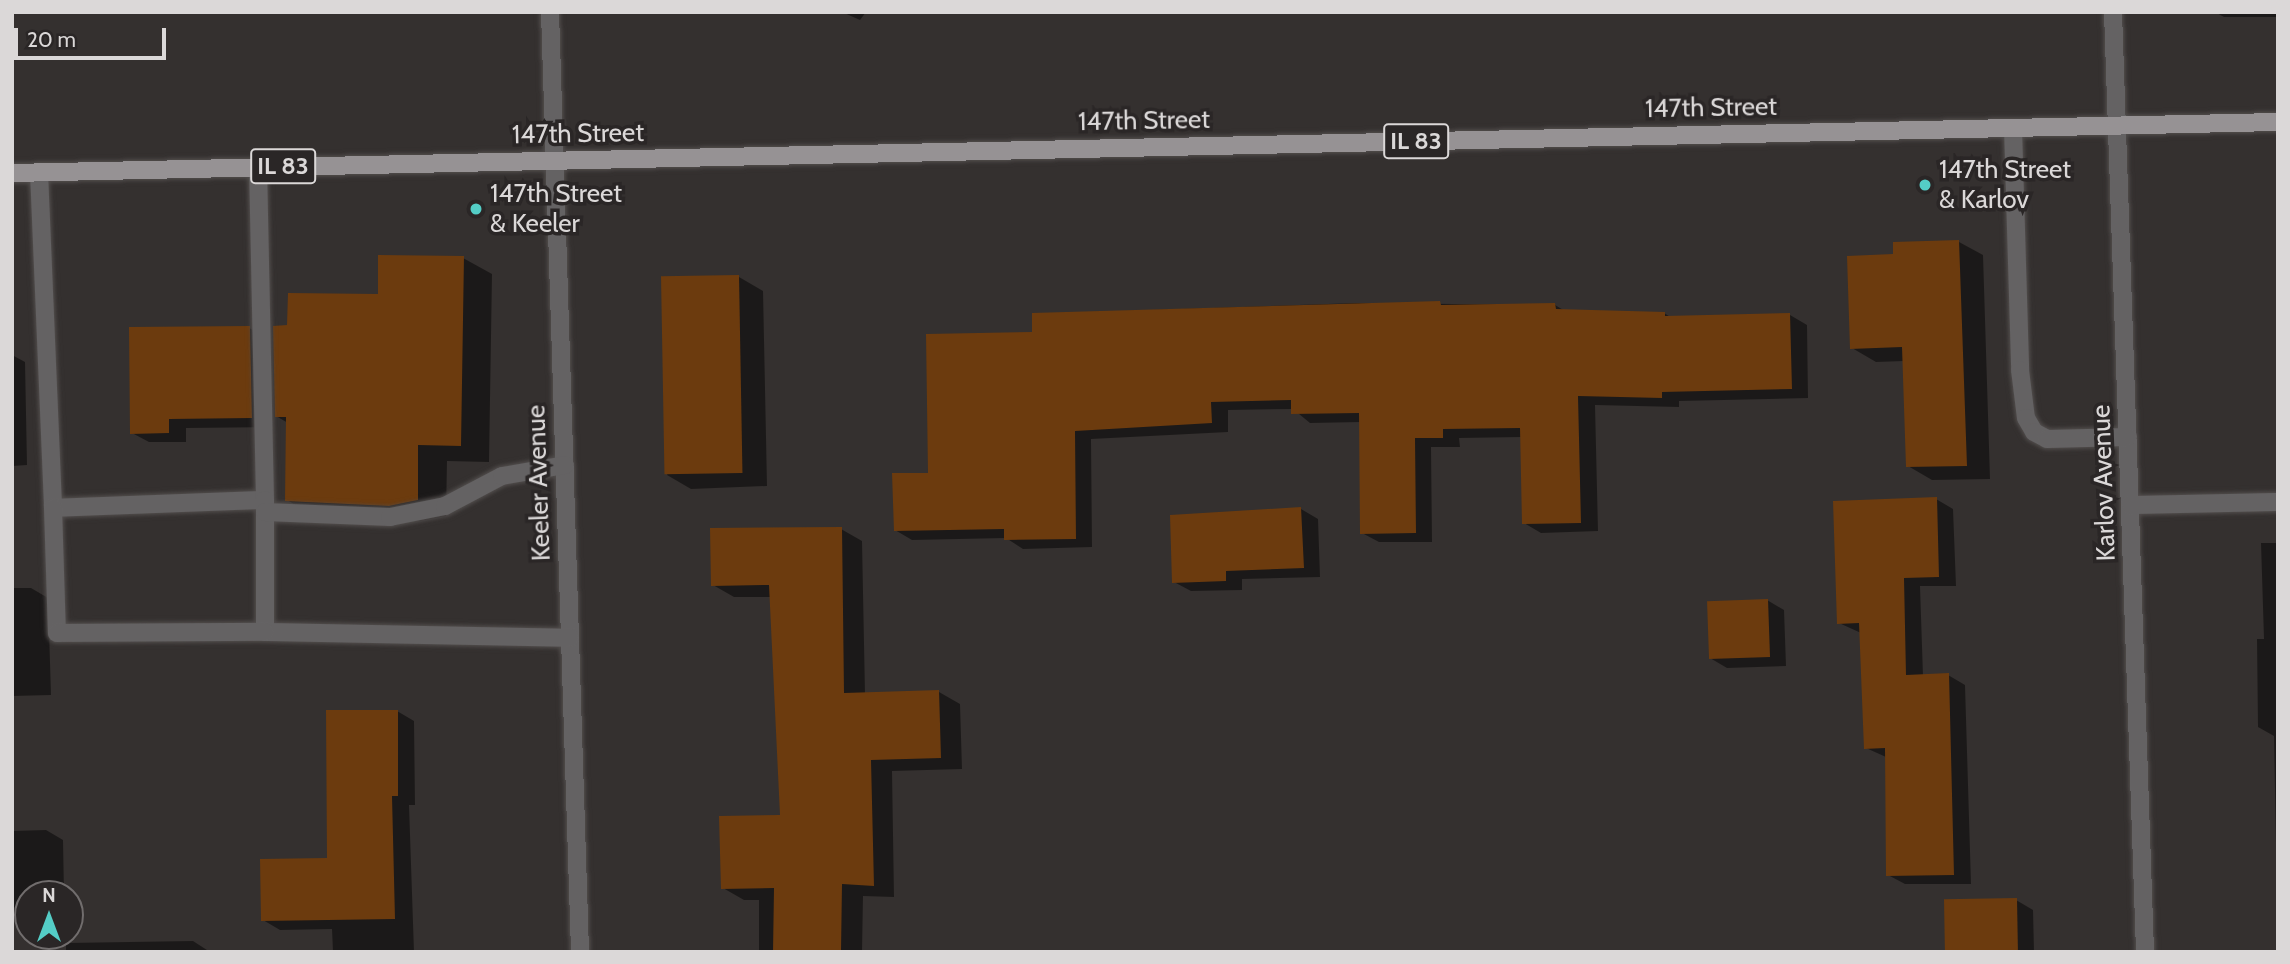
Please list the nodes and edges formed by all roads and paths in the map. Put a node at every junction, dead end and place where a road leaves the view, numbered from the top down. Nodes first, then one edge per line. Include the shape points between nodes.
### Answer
1 (551, 12) edge
2 (2113, 12) edge
3 (2278, 122) edge
4 (2116, 125) junction
5 (2013, 128) junction
6 (554, 160) junction
7 (258, 167) junction
8 (39, 172) junction
9 (12, 173) edge
10 (2128, 437) junction
11 (565, 465) junction
12 (2278, 502) edge
13 (2131, 505) junction
14 (265, 506) junction
15 (53, 508) junction
16 (265, 632) junction
17 (570, 638) junction
18 (580, 952) edge
19 (2145, 952) edge

1 - 6 street, Keeler Avenue
2 - 4 street, Karlov Avenue
3 - 4 main road, 147th Street / IL 83
4 - 5 main road, 147th Street / IL 83
4 - 10 street, Karlov Avenue
5 - 6 main road, 147th Street / IL 83
5 - 10 street via 2020,370 2026,418 2034,432 2047,439
6 - 7 main road, 147th Street / IL 83
6 - 11 street, Keeler Avenue
7 - 8 main road, 147th Street / IL 83
7 - 14 street
8 - 9 main road, 147th Street / IL 83
8 - 15 street
10 - 13 street, Karlov Avenue
11 - 14 street via 502,476 445,506 390,517
11 - 17 street, Keeler Avenue
12 - 13 street
13 - 19 street, Karlov Avenue
14 - 15 street
14 - 16 street
15 - 16 street via 57,634
16 - 17 street
17 - 18 street, Keeler Avenue

